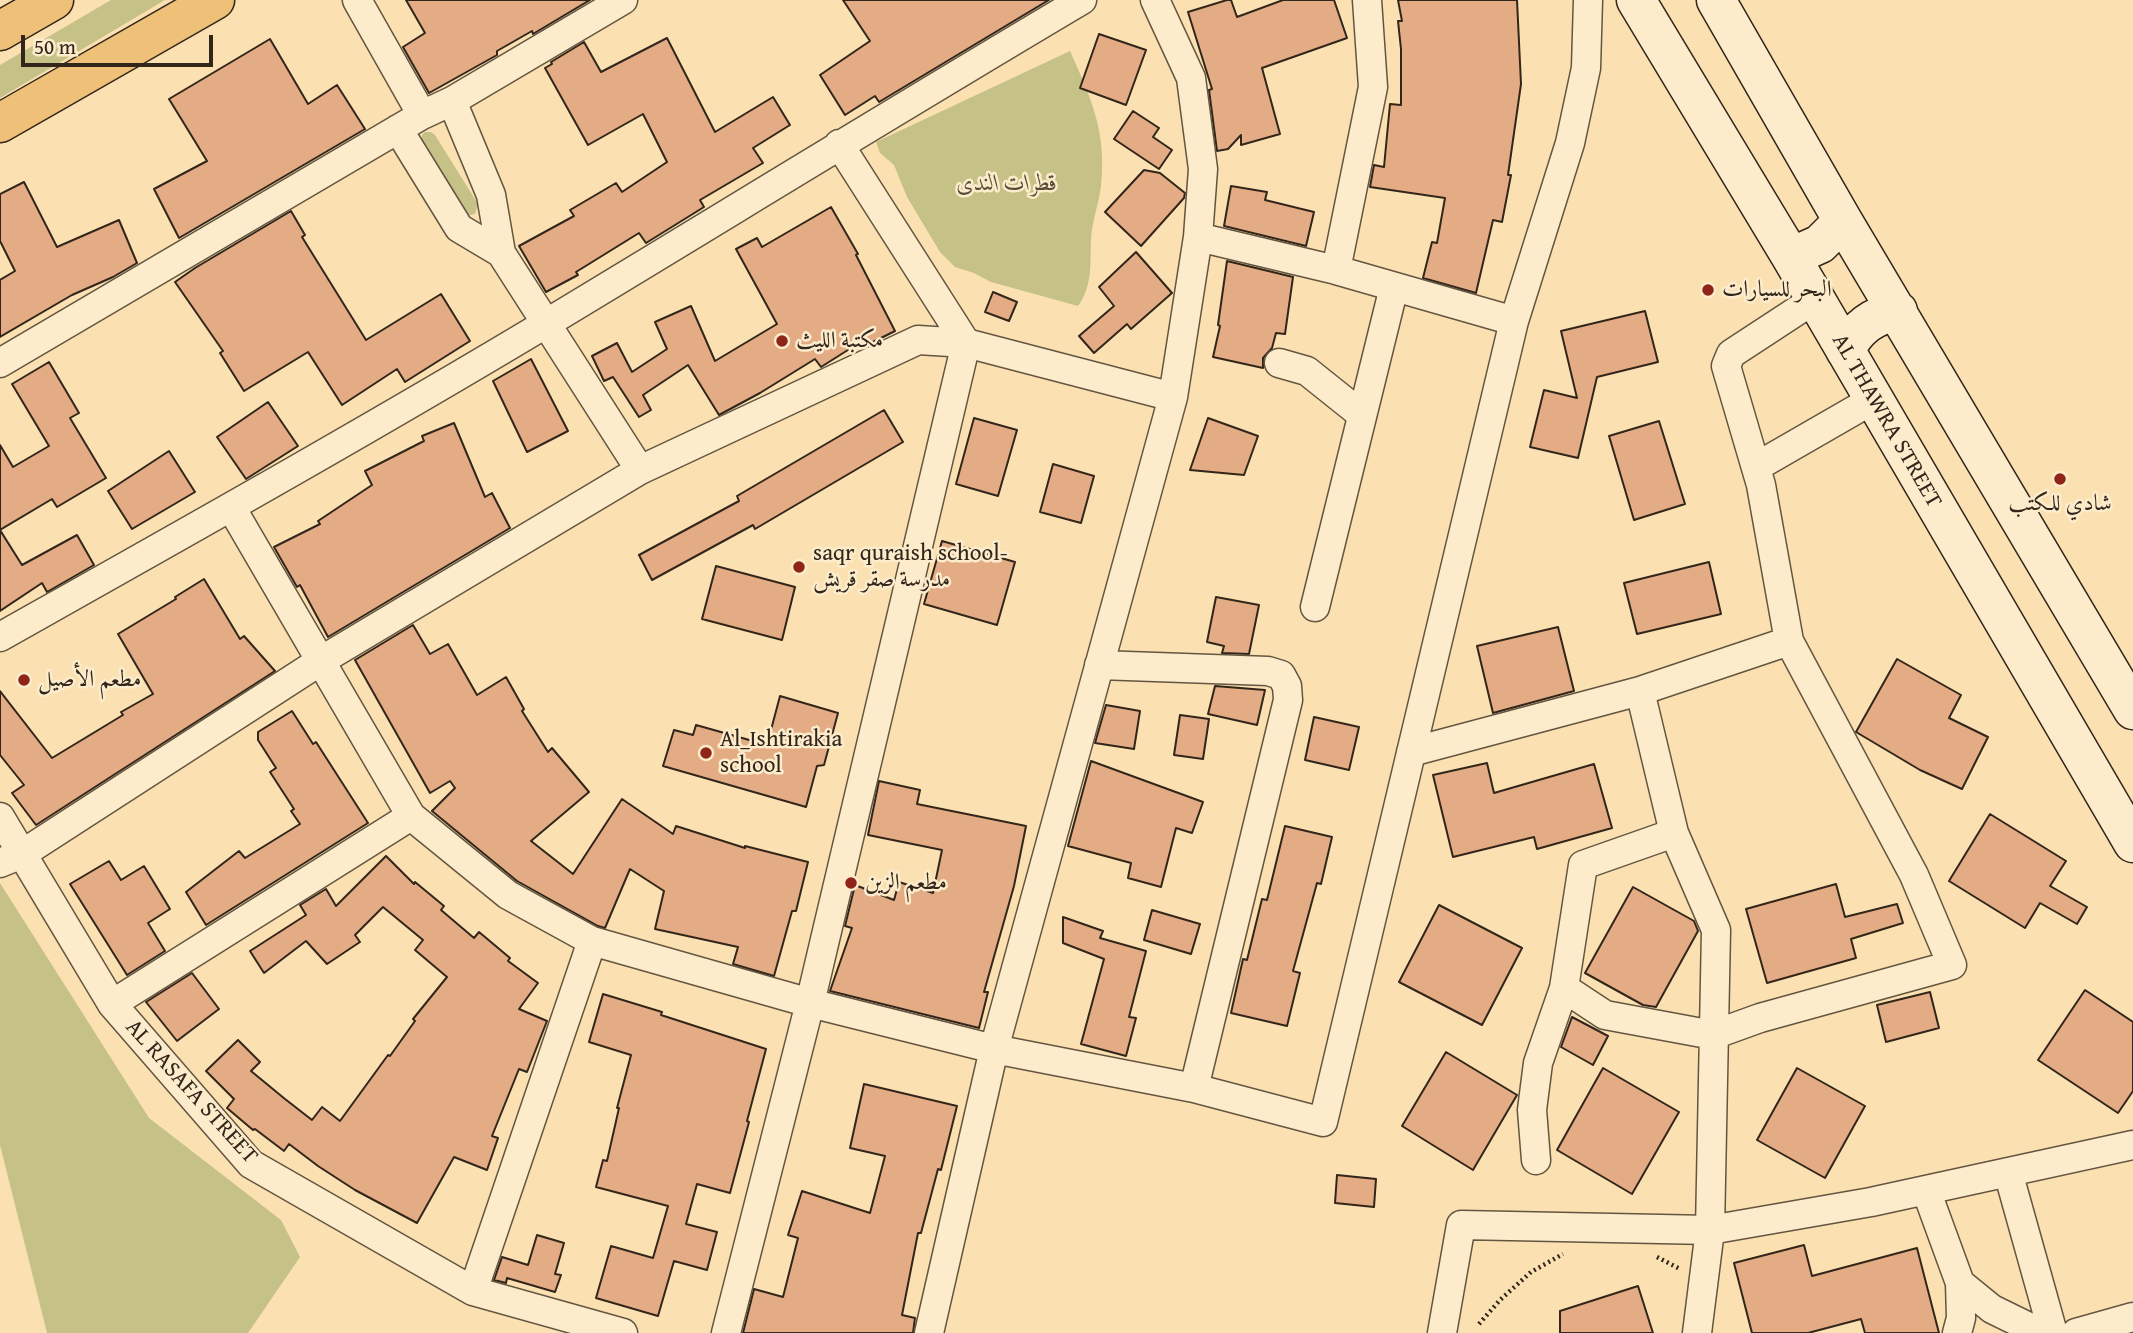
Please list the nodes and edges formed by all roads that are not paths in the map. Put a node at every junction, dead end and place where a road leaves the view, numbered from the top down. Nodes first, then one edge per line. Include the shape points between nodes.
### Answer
1 (54, 0) edge
2 (215, 0) edge
3 (357, 0) edge
4 (623, 0) edge
5 (1082, 0) edge
6 (1155, 0) edge
7 (1367, 0) edge
8 (1588, 0) edge
9 (1636, 0) edge
10 (1716, 0) edge
11 (0, 31) edge
12 (452, 101) junction
13 (422, 115) junction
14 (0, 123) edge
15 (398, 129) junction
16 (839, 144) junction
17 (1843, 221) junction
18 (1198, 237) junction
19 (501, 253) junction
20 (1791, 257) junction
21 (1336, 270) junction
22 (1394, 287) junction
23 (1815, 299) junction
24 (1898, 311) junction
25 (1514, 321) junction
26 (546, 324) junction
27 (966, 343) junction
28 (1845, 350) junction
29 (0, 363) edge
30 (1279, 363) dead end
31 (1172, 397) junction
32 (1874, 399) junction
33 (1363, 415) junction
34 (1756, 467) junction
35 (640, 470) junction
36 (231, 507) junction
37 (1315, 607) dead end
38 (0, 637) edge
39 (1789, 641) junction
40 (322, 660) junction
41 (1099, 665) junction
42 (1640, 691) junction
43 (2133, 710) edge
44 (1411, 752) junction
45 (411, 816) junction
46 (0, 817) edge
47 (1674, 833) junction
48 (2133, 843) edge
49 (11, 858) edge
50 (592, 942) junction
51 (1564, 988) junction
52 (810, 1003) junction
53 (112, 1004) junction
54 (1713, 1035) junction
55 (994, 1049) junction
56 (1194, 1088) junction
57 (2133, 1145) edge
58 (1536, 1160) dead end
59 (2008, 1172) junction
60 (1926, 1190) junction
61 (1710, 1230) junction
62 (1960, 1283) junction
63 (473, 1291) junction
64 (2133, 1317) edge
65 (623, 1333) edge
66 (726, 1333) edge
67 (929, 1333) edge
68 (1442, 1333) edge
69 (1698, 1333) edge
70 (1957, 1333) edge
71 (2041, 1333) edge
72 (2053, 1333) edge
73 (2076, 1333) edge

1 - 11 main road
2 - 14 main road
3 - 13 street
4 - 12 street
5 - 16 street
6 - 18 street via 1191,78 1203,169
7 - 21 street via 1373,87
8 - 25 street via 1586,68 1570,143
9 - 20 main road, AL THAWRA STREET
10 - 17 main road
12 - 13 street
12 - 19 street via 491,195
13 - 15 street
15 - 19 street via 459,228
15 - 29 street
16 - 26 street
16 - 27 street
17 - 20 main road via 1820,244
17 - 24 main road
18 - 21 street
18 - 31 street
19 - 26 street
20 - 23 main road, AL THAWRA STREET
21 - 22 street
22 - 25 street
22 - 33 street
23 - 28 main road, AL THAWRA STREET
23 - 34 street via 1731,354 1726,366
24 - 28 main road via 1866,323
24 - 43 main road
25 - 44 street
26 - 35 street
26 - 36 street
27 - 31 street
27 - 35 street via 918,340
27 - 52 street
28 - 32 main road, AL THAWRA STREET
30 - 33 street via 1307,371
31 - 41 street
32 - 34 street
32 - 48 main road, AL THAWRA STREET
33 - 37 street
34 - 39 street
35 - 40 street
36 - 38 street
36 - 40 street
39 - 42 street
39 - 54 street via 1914,874 1952,965
40 - 45 street
40 - 49 street
41 - 55 street
41 - 56 street via 1268,671 1280,675 1287,686
42 - 44 street
42 - 47 street
44 - 56 street via 1322,1122
45 - 50 street via 508,895
45 - 53 street
46 - 49 street, AL RASAFA STREET
47 - 51 street via 1583,864
47 - 54 street via 1716,930
49 - 53 street, AL RASAFA STREET
50 - 52 street
50 - 63 street
51 - 54 street via 1605,1015
51 - 58 street via 1538,1063 1532,1110
52 - 55 street
52 - 66 street
53 - 63 street, AL RASAFA STREET via 251,1164
54 - 61 street
55 - 56 street
55 - 67 street
57 - 59 street
59 - 60 street
59 - 72 street
60 - 61 street
60 - 62 street
61 - 68 street via 1461,1225
61 - 69 street
62 - 70 street
62 - 71 street via 1992,1309
63 - 65 street, AL RASAFA STREET
64 - 73 street

